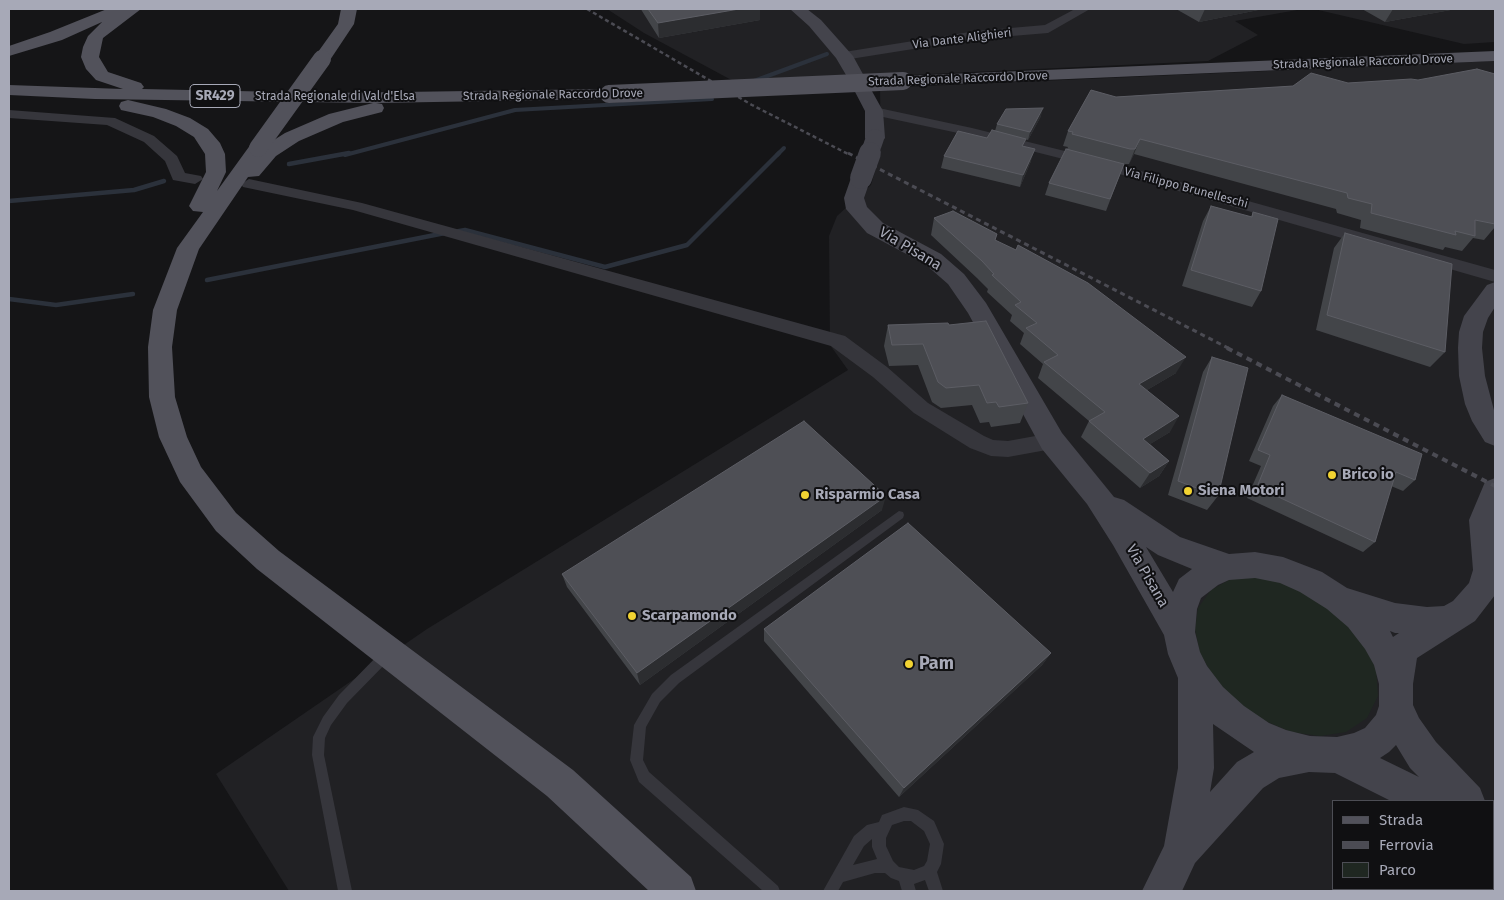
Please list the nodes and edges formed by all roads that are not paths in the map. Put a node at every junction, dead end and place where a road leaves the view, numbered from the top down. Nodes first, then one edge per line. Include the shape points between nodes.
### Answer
1 (121, 9) edge
2 (133, 9) edge
3 (349, 9) edge
4 (798, 9) edge
5 (1074, 10) edge
6 (9, 51) edge
7 (844, 56) junction
8 (1495, 56) edge
9 (9, 90) edge
10 (9, 96) edge
11 (420, 100) junction
12 (874, 111) junction
13 (9, 114) edge
14 (195, 179) dead end
15 (249, 184) dead end
16 (185, 256) junction
17 (1495, 276) edge
18 (1495, 290) edge
19 (160, 357) junction
20 (1495, 435) edge
21 (1052, 441) junction
22 (1097, 496) junction
23 (1493, 496) edge
24 (899, 515) dead end
25 (1229, 567) junction
26 (1338, 599) junction
27 (1450, 620) junction
28 (1179, 632) junction
29 (388, 653) junction
30 (1195, 677) junction
31 (1396, 695) junction
32 (1323, 755) junction
33 (1427, 800) edge
34 (1466, 800) edge
35 (882, 828) junction
36 (1182, 850) junction
37 (888, 866) junction
38 (929, 871) junction
39 (840, 876) junction
40 (905, 877) junction
41 (345, 891) edge
42 (677, 891) edge
43 (773, 891) edge
44 (830, 891) edge
45 (908, 891) edge
46 (936, 891) edge
47 (1161, 891) edge

1 - 6 main road
2 - 11 main road via 100,32 90,50 91,62 98,72 120,84 169,90 374,93
3 - 16 main road, bridge via 346,24 201,227
4 - 7 street, Via Pisana
5 - 7 street, Via Dante Alighieri via 1048,29 976,35
7 - 12 street, Via Pisana
8 - 11 main road, Strada Regionale Raccordo Drove, bridge via 609,94 553,100
9 - 11 main road, Strada Regionale di Val d'Elsa / SR429
10 - 16 main road via 129,106 168,116 200,133 212,148 216,172 186,233 183,243
11 - 19 main road via 336,118 286,140 265,156 203,243
12 - 17 street, Via Filippo Brunelleschi via 1108,166
12 - 21 street, Via Pisana, bridge via 875,138 854,198 857,209 875,228 933,259 956,279 978,309
13 - 14 street via 110,121 149,140 172,159 179,177
15 - 21 street via 356,206 838,340 922,408 977,442 991,448 1008,449
16 - 19 main road via 165,310
18 - 20 street via 1474,320 1470,357 1478,404
19 - 29 main road via 162,397 173,437 190,474 210,503 268,560
21 - 22 street, Via Pisana
22 - 25 street, Via Pisana via 1169,546
22 - 28 street, Via Pisana via 1133,550
23 - 27 street via 1484,526 1488,570 1485,584 1470,607
24 - 43 lane via 675,679 650,705 640,725 636,760 644,777
25 - 26 street, Via Pisana via 1283,570
25 - 28 street, Via Pisana via 1207,575 1190,589 1180,608
26 - 27 street via 1395,618 1427,622
26 - 31 street, Via Pisana via 1376,638 1389,660
27 - 31 street via 1403,649
28 - 30 street, Via Pisana via 1184,654
29 - 41 lane via 343,699 319,738 318,755
29 - 42 main road via 560,783
30 - 32 street, Via Pisana via 1211,699 1256,735 1283,747
30 - 36 street via 1196,775
31 - 32 street, Via Pisana via 1390,725 1377,740 1359,750
31 - 34 street, Via Pisana via 1407,730 1423,755
32 - 33 street, Via Pisana
32 - 36 street via 1281,758 1258,769
35 - 37 lane via 879,847
35 - 38 lane via 887,820 904,814 913,815 929,826 935,834 938,854
35 - 39 lane via 862,837
36 - 47 street
37 - 39 lane via 875,866
37 - 40 lane
38 - 40 lane
38 - 46 lane
39 - 44 lane
40 - 45 lane

